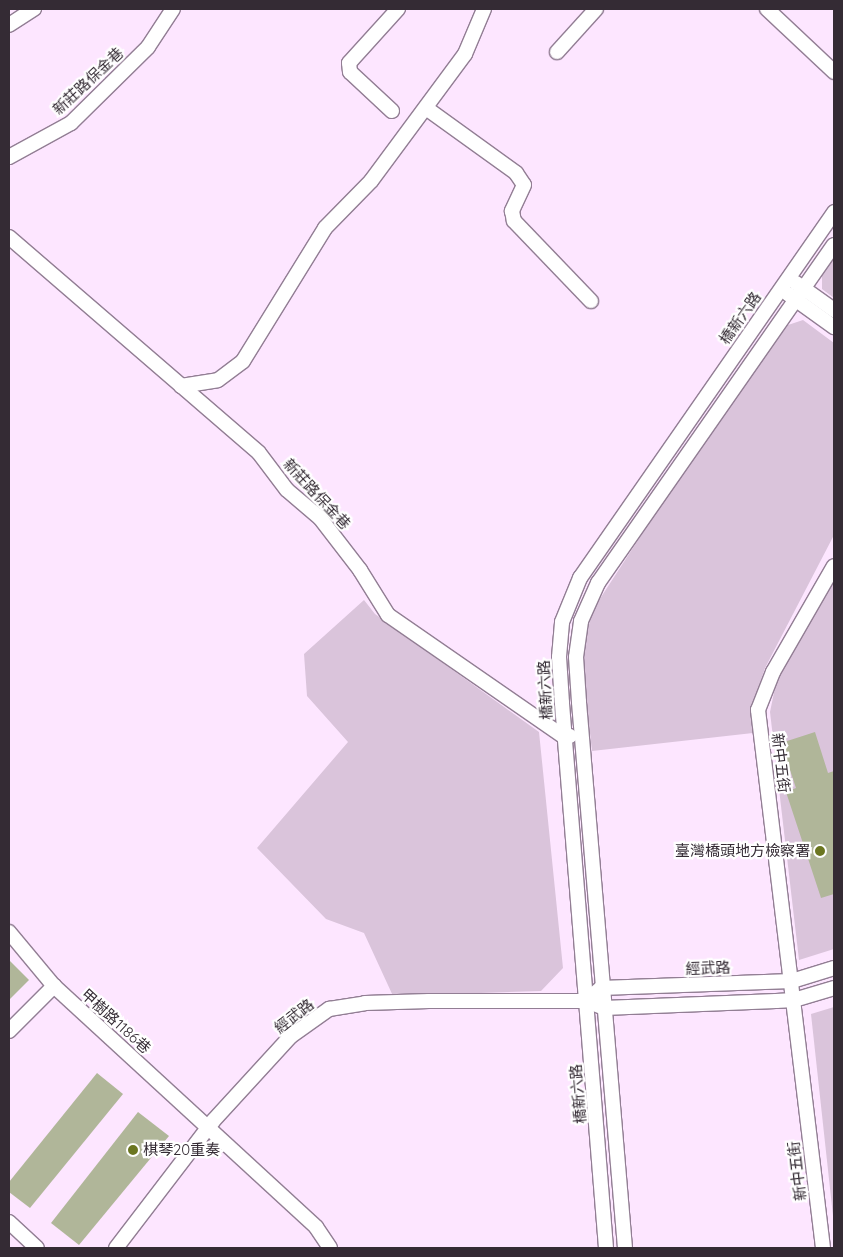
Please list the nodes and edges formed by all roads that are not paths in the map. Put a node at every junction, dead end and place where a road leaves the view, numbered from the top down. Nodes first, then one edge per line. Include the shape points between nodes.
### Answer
1 (34, 9) edge
2 (173, 9) edge
3 (398, 9) edge
4 (484, 9) edge
5 (596, 9) edge
6 (767, 9) edge
7 (9, 25) edge
8 (557, 52) dead end
9 (834, 72) edge
10 (426, 108) junction
11 (392, 111) dead end
12 (9, 157) edge
13 (834, 212) edge
14 (9, 237) edge
15 (834, 245) edge
16 (784, 282) junction
17 (799, 294) junction
18 (591, 301) dead end
19 (834, 310) edge
20 (834, 327) edge
21 (181, 386) junction
22 (834, 566) edge
23 (582, 734) junction
24 (564, 737) junction
25 (9, 932) edge
26 (834, 968) edge
27 (792, 981) junction
28 (54, 986) junction
29 (601, 988) junction
30 (834, 988) edge
31 (794, 1000) junction
32 (586, 1001) junction
33 (604, 1008) junction
34 (9, 1031) edge
35 (208, 1127) junction
36 (9, 1222) edge
37 (37, 1248) edge
38 (116, 1248) edge
39 (330, 1248) edge
40 (606, 1248) edge
41 (625, 1248) edge
42 (823, 1248) edge

1 - 7 street
2 - 12 street, 新莊路保金巷 via 148,47 72,123
3 - 11 street via 348,63 350,72
4 - 10 street via 465,54
5 - 8 street
6 - 9 street
10 - 18 street via 516,173 524,185 512,211 514,221
10 - 21 street via 371,181 325,228 243,361 218,380
13 - 16 street, 橋新六路
14 - 21 street, 新莊路保金巷
15 - 17 street
16 - 17 street
16 - 24 street, 橋新六路 via 580,578 562,622 560,640
17 - 19 street
17 - 20 street
17 - 23 street via 586,603 576,656
21 - 24 street, 新莊路保金巷 via 259,454 287,490 320,518 360,570 388,615
22 - 27 street, 新中五街 via 774,672 758,710
23 - 24 street
23 - 29 street
24 - 32 street, 橋新六路
25 - 28 street, 甲樹路1186巷
26 - 27 street, 經武路
27 - 29 street, 經武路
27 - 31 street, 新中五街
28 - 34 street
28 - 35 street, 甲樹路1186巷
29 - 32 street
29 - 33 street
30 - 31 street, 經武路
31 - 33 street, 經武路
31 - 42 street, 新中五街
32 - 33 street, 經武路
32 - 35 street, 經武路 via 365,1003 329,1009 291,1036
32 - 40 street, 橋新六路
33 - 41 street
35 - 38 street, 經武路
35 - 39 street, 甲樹路1186巷 via 316,1227
36 - 37 street

